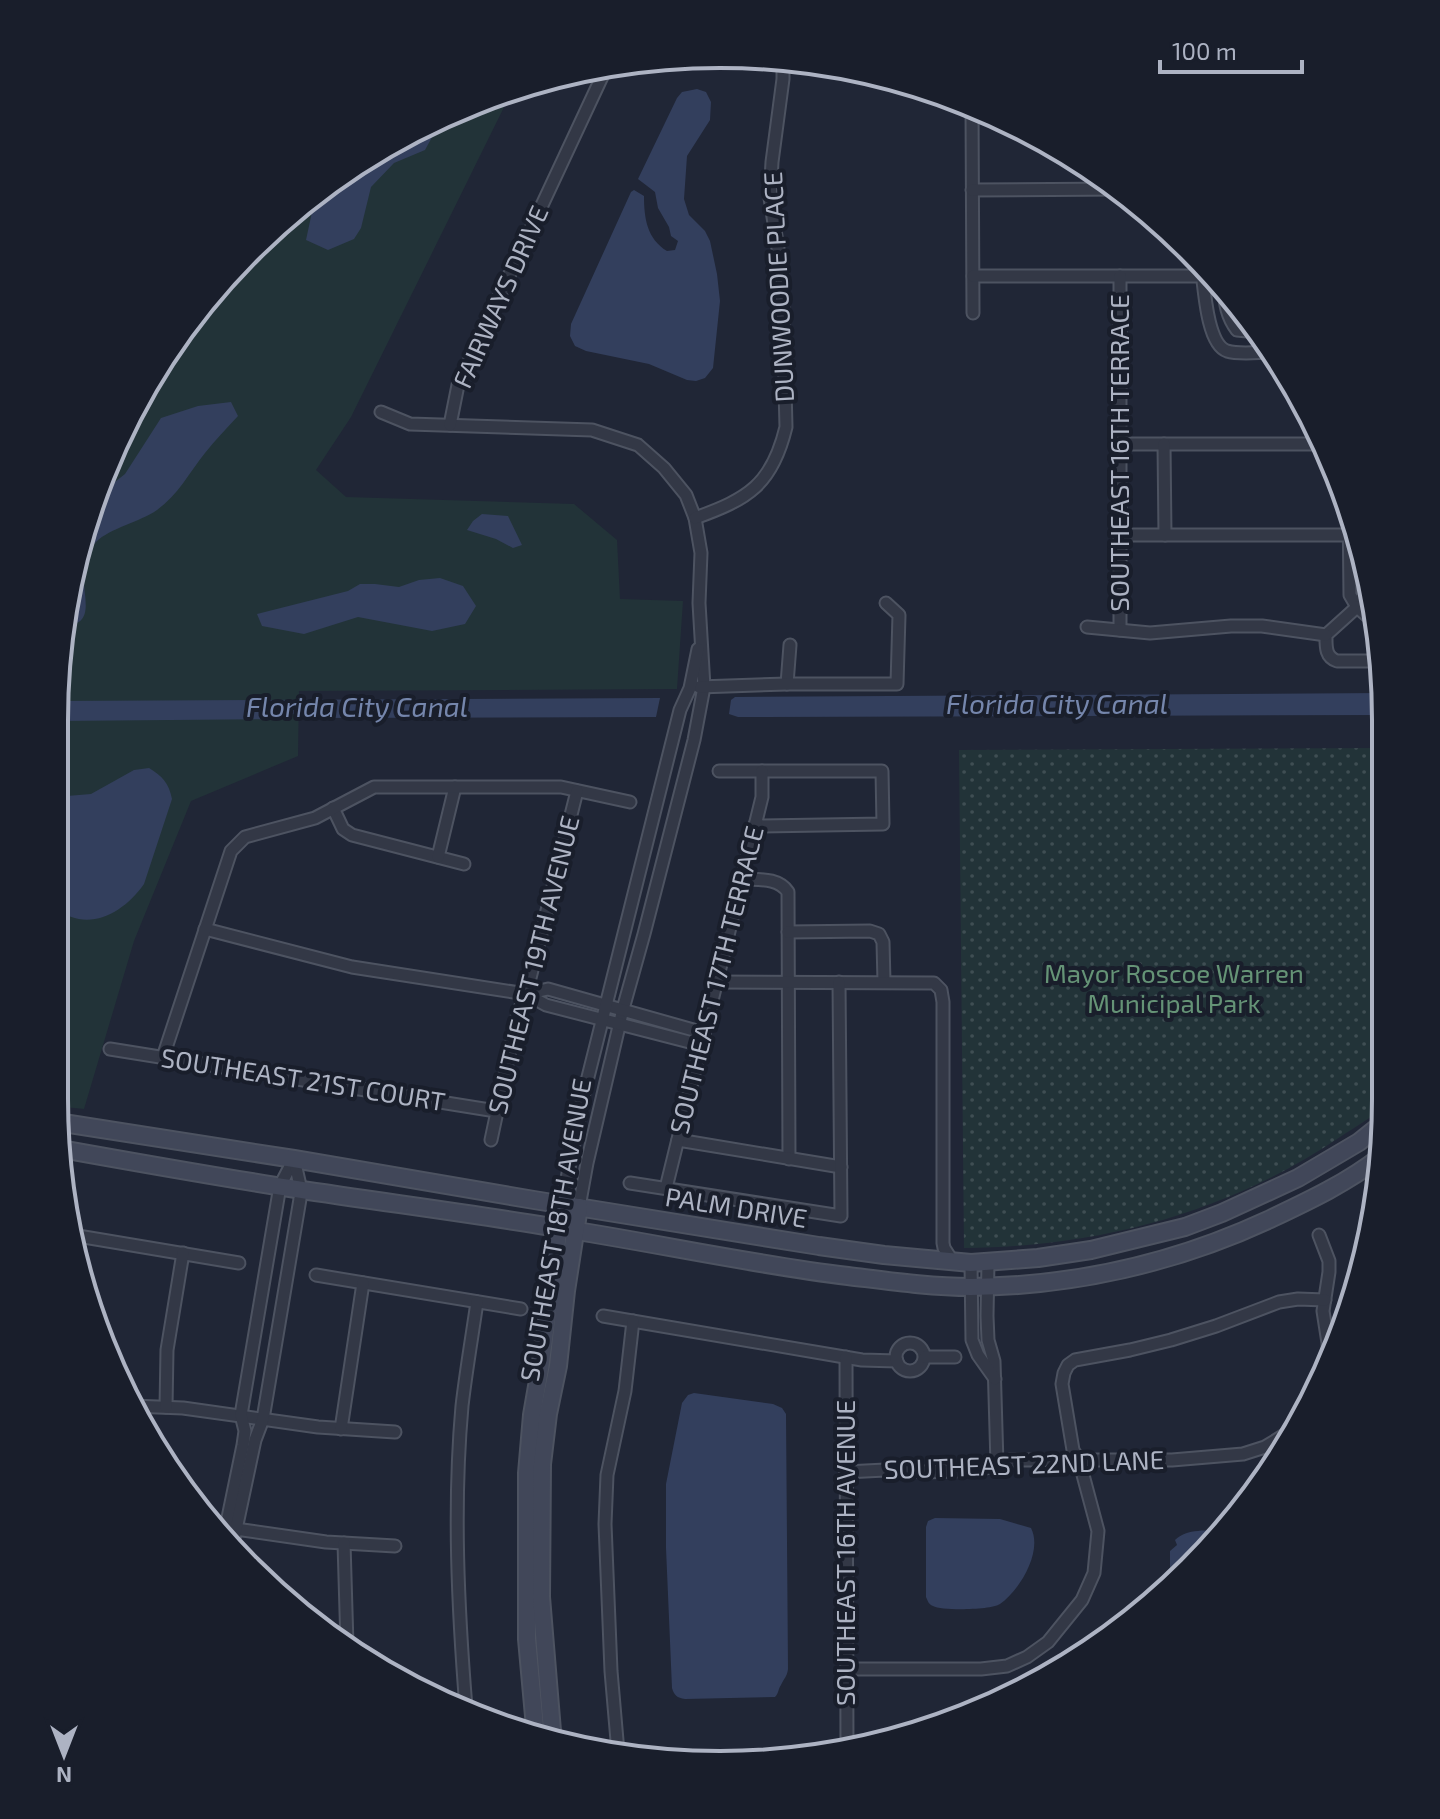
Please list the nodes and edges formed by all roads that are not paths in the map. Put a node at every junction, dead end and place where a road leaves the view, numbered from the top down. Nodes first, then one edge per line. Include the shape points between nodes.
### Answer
1 (783, 71) edge
2 (601, 80) edge
3 (972, 119) edge
4 (1098, 189) edge
5 (972, 190) junction
6 (973, 276) junction
7 (1120, 276) junction
8 (1197, 276) edge
9 (1209, 289) edge
10 (1227, 310) edge
11 (973, 313) dead end
12 (1242, 331) edge
13 (1258, 352) edge
14 (381, 412) dead end
15 (450, 425) junction
16 (1120, 444) junction
17 (1164, 444) junction
18 (1310, 444) edge
19 (695, 518) junction
20 (1120, 535) junction
21 (1165, 535) junction
22 (1345, 535) edge
23 (1352, 559) edge
24 (1360, 601) edge
25 (886, 603) dead end
26 (1357, 607) junction
27 (1362, 611) edge
28 (1087, 627) dead end
29 (1120, 630) junction
30 (1326, 635) junction
31 (701, 636) junction
32 (790, 645) dead end
33 (1369, 661) edge
34 (787, 684) junction
35 (704, 687) junction
36 (690, 688) junction
37 (719, 771) dead end
38 (762, 771) junction
39 (455, 787) junction
40 (577, 791) junction
41 (630, 802) dead end
42 (333, 808) junction
43 (754, 826) junction
44 (438, 857) junction
45 (464, 864) dead end
46 (742, 879) junction
47 (205, 929) junction
48 (788, 932) junction
49 (716, 982) junction
50 (788, 982) junction
51 (839, 982) junction
52 (884, 982) junction
53 (526, 994) junction
54 (606, 1005) junction
55 (623, 1009) junction
56 (602, 1019) junction
57 (619, 1024) junction
58 (703, 1039) junction
59 (110, 1049) dead end
60 (163, 1057) junction
61 (496, 1111) junction
62 (69, 1124) edge
63 (1371, 1132) edge
64 (491, 1140) dead end
65 (678, 1140) junction
66 (70, 1151) edge
67 (294, 1159) junction
68 (789, 1159) junction
69 (1368, 1166) edge
70 (841, 1167) junction
71 (630, 1183) dead end
72 (280, 1186) junction
73 (666, 1188) junction
74 (301, 1190) junction
75 (571, 1205) junction
76 (567, 1229) junction
77 (1319, 1235) dead end
78 (83, 1237) edge
79 (943, 1243) junction
80 (183, 1253) junction
81 (932, 1260) junction
82 (953, 1262) junction
83 (988, 1262) junction
84 (239, 1263) dead end
85 (971, 1263) junction
86 (316, 1275) dead end
87 (363, 1283) junction
88 (980, 1286) junction
89 (1325, 1300) junction
90 (477, 1302) junction
91 (521, 1309) dead end
92 (603, 1316) dead end
93 (633, 1321) junction
94 (1327, 1336) edge
95 (846, 1357) junction
96 (925, 1357) junction
97 (955, 1357) dead end
98 (897, 1361) junction
99 (246, 1386) junction
100 (268, 1389) junction
101 (145, 1406) edge
102 (166, 1407) junction
103 (241, 1415) junction
104 (263, 1419) junction
105 (341, 1429) junction
106 (395, 1432) dead end
107 (1275, 1441) edge
108 (1079, 1460) junction
109 (997, 1464) junction
110 (846, 1472) junction
111 (226, 1524) edge
112 (227, 1525) edge
113 (232, 1531) edge
114 (344, 1543) junction
115 (395, 1546) dead end
116 (347, 1633) edge
117 (846, 1669) junction
118 (466, 1699) edge
119 (535, 1724) edge
120 (552, 1729) edge
121 (847, 1738) edge
122 (617, 1742) edge

1 - 19 street, DUNWOODIE PLACE via 770,198 782,274 786,427 762,483 746,496
2 - 15 street, FAIRWAYS DRIVE via 458,385
3 - 5 street
4 - 5 street
5 - 6 street
6 - 7 street
6 - 11 street
7 - 8 street
7 - 16 street, SOUTHEAST 16TH TERRACE
9 - 13 street via 1211,330 1217,342 1231,352
10 - 12 street via 1231,323
14 - 15 street via 410,424
15 - 19 street, FAIRWAYS DRIVE via 592,430 638,445 686,495
16 - 17 street
16 - 20 street, SOUTHEAST 16TH TERRACE
17 - 18 street
17 - 21 street
19 - 31 street, FAIRWAYS DRIVE via 701,553
20 - 21 street
20 - 29 street, SOUTHEAST 16TH TERRACE
21 - 22 street
23 - 26 street via 1350,595
24 - 26 street
25 - 34 street via 899,615 897,684
26 - 27 street
26 - 30 street
28 - 29 street
29 - 30 street via 1262,626
30 - 33 street via 1332,659
31 - 35 street, FAIRWAYS DRIVE
31 - 36 street, FAIRWAYS DRIVE
32 - 34 street
34 - 35 street
35 - 36 street
35 - 55 street, SOUTHEAST 18TH AVENUE
36 - 54 street, SOUTHEAST 18TH AVENUE via 680,710
37 - 38 street
38 - 43 street, SOUTHEAST 17TH TERRACE
38 - 43 street via 882,771 883,824
39 - 40 street
39 - 42 street via 374,787
39 - 44 street
40 - 41 street
40 - 53 street, SOUTHEAST 19TH AVENUE
42 - 44 street via 352,835
42 - 47 street via 245,837 231,851
43 - 46 street, SOUTHEAST 17TH TERRACE
44 - 45 street
46 - 48 street via 783,884 788,892
46 - 49 street, SOUTHEAST 17TH TERRACE
47 - 53 street via 352,967
47 - 60 street
48 - 50 street
48 - 52 street via 879,934
49 - 50 street
49 - 58 street, SOUTHEAST 17TH TERRACE
50 - 51 street
50 - 68 street
51 - 52 street
51 - 70 street
52 - 79 street via 934,983 941,990
53 - 54 street via 548,989
53 - 56 street via 546,1005
53 - 61 street, SOUTHEAST 19TH AVENUE
54 - 55 street
54 - 56 street, SOUTHEAST 18TH AVENUE
55 - 57 street, SOUTHEAST 18TH AVENUE
55 - 58 street
56 - 57 street
56 - 75 street, SOUTHEAST 18TH AVENUE via 583,1097
57 - 58 street
57 - 75 street, SOUTHEAST 18TH AVENUE via 587,1163
58 - 65 street, SOUTHEAST 17TH TERRACE
59 - 60 street, SOUTHEAST 21ST COURT
60 - 61 street, SOUTHEAST 21ST COURT
61 - 64 street, SOUTHEAST 19TH AVENUE
62 - 67 main road, PALM DRIVE
63 - 83 main road, PALM DRIVE via 1298,1178 1185,1227 1091,1250
65 - 68 street
65 - 73 street, SOUTHEAST 17TH TERRACE
66 - 72 main road, PALM DRIVE
67 - 72 street
67 - 74 street
67 - 75 main road, PALM DRIVE
68 - 70 street
69 - 88 main road, PALM DRIVE via 1308,1201 1196,1250 1112,1273
70 - 73 street via 841,1216
71 - 73 street
72 - 74 main road, PALM DRIVE
72 - 99 street
74 - 76 main road, PALM DRIVE
74 - 100 street
75 - 76 main road
75 - 81 main road, PALM DRIVE
76 - 88 main road, PALM DRIVE via 817,1272
76 - 119 main road via 532,1415 527,1473 527,1639
76 - 120 main road, SOUTHEAST 18TH AVENUE via 558,1366 542,1464 541,1597
77 - 89 street via 1329,1261
78 - 80 street
79 - 81 street
79 - 82 street
80 - 84 street
80 - 102 street via 167,1350
81 - 82 main road, PALM DRIVE
82 - 85 main road, PALM DRIVE
83 - 85 main road, PALM DRIVE
83 - 88 street
85 - 88 street
86 - 87 street
87 - 90 street
87 - 105 street
88 - 109 street via 994,1361
89 - 94 street
89 - 108 street via 1279,1302 1171,1340 1075,1360 1062,1384
90 - 91 street
90 - 118 street via 460,1445 458,1549
92 - 93 street
93 - 95 street
93 - 122 street via 607,1475 605,1524
95 - 98 street
95 - 110 street, SOUTHEAST 16TH AVENUE
96 - 97 street
96 - 98 street via 910,1371
96 - 98 street via 922,1348 909,1343 897,1351
99 - 100 street
99 - 103 street
100 - 104 street
101 - 102 street
102 - 103 street
103 - 104 street
103 - 111 street via 245,1431
104 - 105 street
104 - 112 street
105 - 106 street
107 - 108 street, SOUTHEAST 22ND LANE via 1243,1454
108 - 109 street, SOUTHEAST 22ND LANE
108 - 117 street via 1098,1531 1094,1573 1082,1600 1048,1642 1007,1666
109 - 110 street, SOUTHEAST 22ND LANE via 979,1470
110 - 117 street, SOUTHEAST 16TH AVENUE
113 - 114 street
114 - 115 street
114 - 116 street
117 - 121 street, SOUTHEAST 16TH AVENUE

